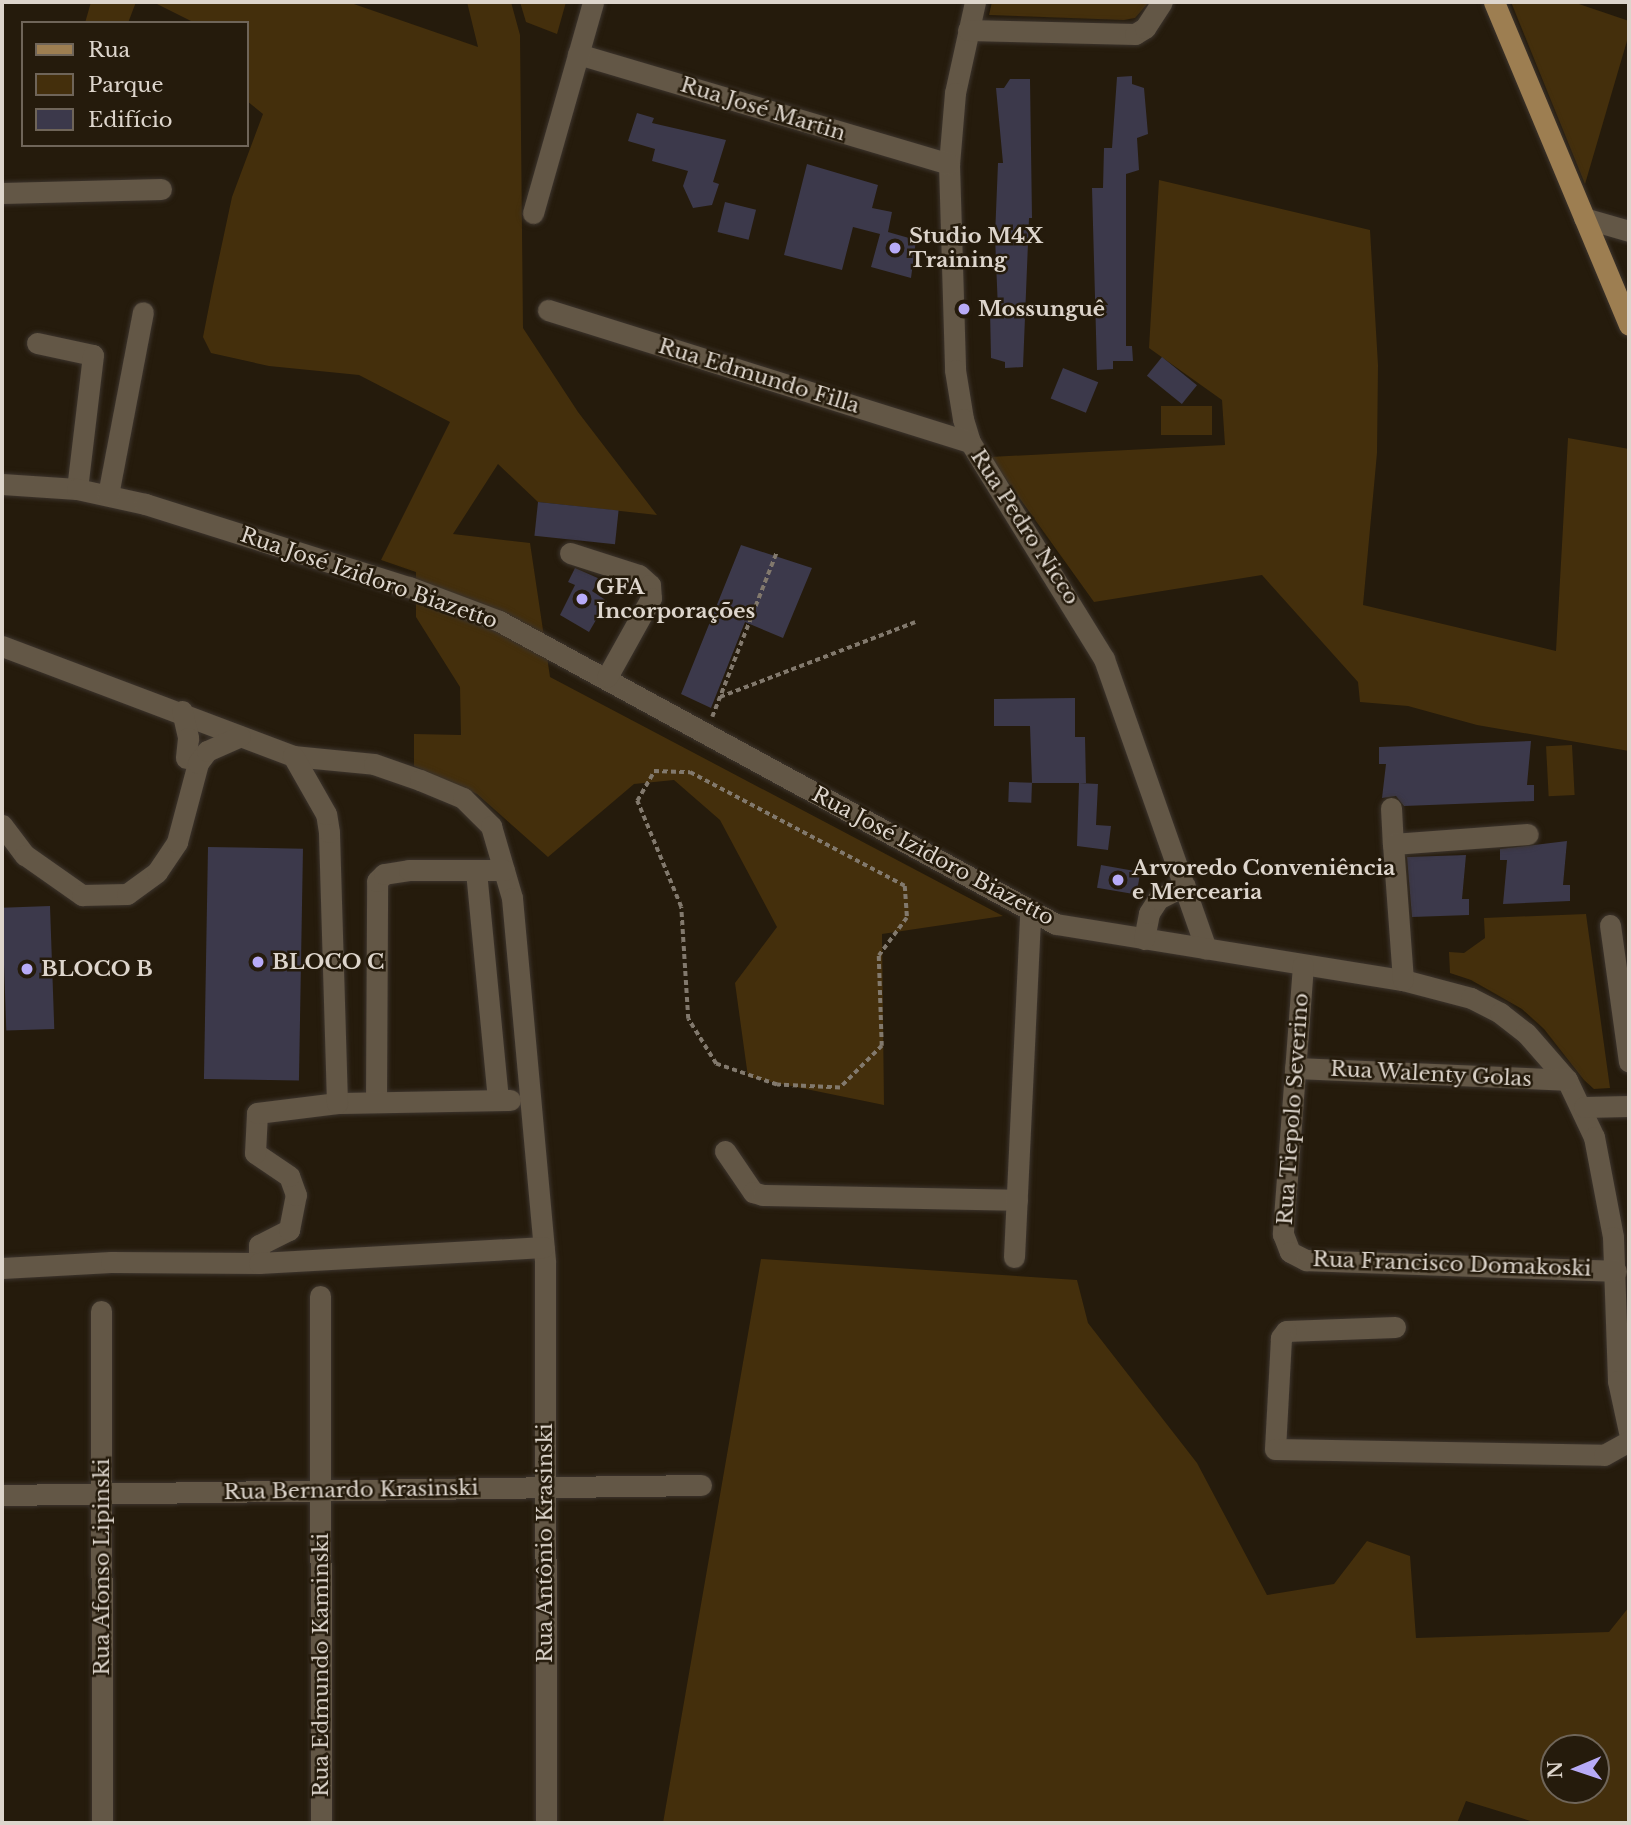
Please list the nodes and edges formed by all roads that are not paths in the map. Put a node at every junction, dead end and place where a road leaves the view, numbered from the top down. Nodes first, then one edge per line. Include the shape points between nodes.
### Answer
1 (593, 2) edge
2 (975, 2) edge
3 (1162, 2) edge
4 (1494, 2) edge
5 (968, 30) junction
6 (578, 54) junction
7 (948, 164) junction
8 (161, 189) dead end
9 (2, 193) edge
10 (533, 213) dead end
11 (1584, 218) junction
12 (1629, 231) edge
13 (548, 310) dead end
14 (143, 312) dead end
15 (1629, 325) edge
16 (37, 343) dead end
17 (970, 442) junction
18 (2, 484) edge
19 (77, 489) junction
20 (108, 495) junction
21 (570, 553) dead end
22 (2, 646) edge
23 (607, 677) junction
24 (182, 711) junction
25 (240, 736) junction
26 (293, 756) junction
27 (186, 758) dead end
28 (1391, 808) dead end
29 (2, 825) edge
30 (1528, 834) dead end
31 (1393, 844) junction
32 (504, 870) junction
33 (476, 871) junction
34 (1185, 884) junction
35 (1030, 912) junction
36 (1610, 925) dead end
37 (1144, 939) junction
38 (1206, 949) junction
39 (1303, 965) junction
40 (1403, 980) junction
41 (1629, 1062) edge
42 (1296, 1068) junction
43 (1567, 1080) junction
44 (498, 1100) junction
45 (530, 1100) junction
46 (376, 1101) junction
47 (337, 1103) junction
48 (1629, 1106) edge
49 (1584, 1107) junction
50 (725, 1151) dead end
51 (1017, 1200) junction
52 (1290, 1252) joint
53 (544, 1255) junction
54 (1014, 1257) dead end
55 (259, 1263) junction
56 (2, 1268) edge
57 (1616, 1271) junction
58 (320, 1296) dead end
59 (101, 1311) dead end
60 (1395, 1327) dead end
61 (1629, 1433) edge
62 (1629, 1441) edge
63 (701, 1485) dead end
64 (545, 1487) junction
65 (321, 1490) junction
66 (102, 1493) junction
67 (2, 1495) edge
68 (102, 1823) edge
69 (321, 1823) edge
70 (546, 1823) edge

1 - 6 street
2 - 5 street, Rua Pedro Nicco
3 - 5 street via 1145,28 1135,34
4 - 11 main road
5 - 7 street, Rua Pedro Nicco
6 - 7 street, Rua José Martin
6 - 10 street
7 - 17 street, Rua Pedro Nicco via 955,370
8 - 9 street
11 - 12 street
11 - 15 main road
13 - 17 street, Rua Edmundo Filla
14 - 20 street
16 - 19 street via 93,355
17 - 34 street, Rua Pedro Nicco via 1091,633 1113,680
18 - 19 street, Rua José Izidoro Biazetto
19 - 20 street, Rua José Izidoro Biazetto
20 - 23 street, Rua José Izidoro Biazetto via 457,604
21 - 23 street via 639,575 650,585 650,598
22 - 24 street, Rua Antônio Krasinski
23 - 35 street, Rua José Izidoro Biazetto
24 - 25 street, Rua Antônio Krasinski
24 - 27 street via 187,725
25 - 26 street, Rua Antônio Krasinski
25 - 29 street via 207,751 198,763 177,842 157,872 127,894 82,895 25,855
26 - 32 street, Rua Antônio Krasinski via 374,764 463,798 491,826
26 - 47 street via 328,823
28 - 31 street
30 - 31 street
31 - 40 street
32 - 33 street
32 - 45 street, Rua Antônio Krasinski via 512,898
33 - 44 street
33 - 46 street via 409,870 384,874 377,881
34 - 37 street via 1158,899 1149,914
34 - 38 street, Rua Pedro Nicco
35 - 37 street, Rua José Izidoro Biazetto via 1056,924
35 - 51 street
36 - 41 street
37 - 38 street, Rua José Izidoro Biazetto
38 - 39 street, Rua José Izidoro Biazetto
39 - 40 street, Rua José Izidoro Biazetto
39 - 42 street, Rua Tiepolo Severino
40 - 43 street, Rua José Izidoro Biazetto via 1471,998 1500,1013 1526,1033
42 - 43 street, Rua Walenty Golas
42 - 52 street, Rua Tiepolo Severino via 1283,1234
43 - 49 street, Rua José Izidoro Biazetto
44 - 45 street
44 - 46 street
45 - 53 street, Rua Antônio Krasinski
46 - 47 street
47 - 55 street via 257,1113 254,1153 289,1176 296,1195 289,1230 259,1245
48 - 49 street
49 - 57 street, Rua José Izidoro Biazetto via 1602,1170
50 - 51 street via 753,1192 763,1195 895,1194
51 - 54 street
52 - 57 street, Rua Francisco Domakoski via 1306,1260
53 - 55 street
53 - 64 street, Rua Antônio Krasinski
55 - 56 street via 111,1262
57 - 61 street, Rua José Izidoro Biazetto via 1619,1391
58 - 65 street, Rua Edmundo Kaminski
59 - 66 street, Rua Afonso Lipinski
60 - 62 street via 1286,1331 1281,1338 1275,1449 1604,1455
63 - 64 street, Rua Bernardo Krasinski
64 - 65 street, Rua Bernardo Krasinski
64 - 70 street, Rua Antônio Krasinski
65 - 66 street, Rua Bernardo Krasinski
65 - 69 street, Rua Edmundo Kaminski
66 - 67 street, Rua Bernardo Krasinski
66 - 68 street, Rua Afonso Lipinski

